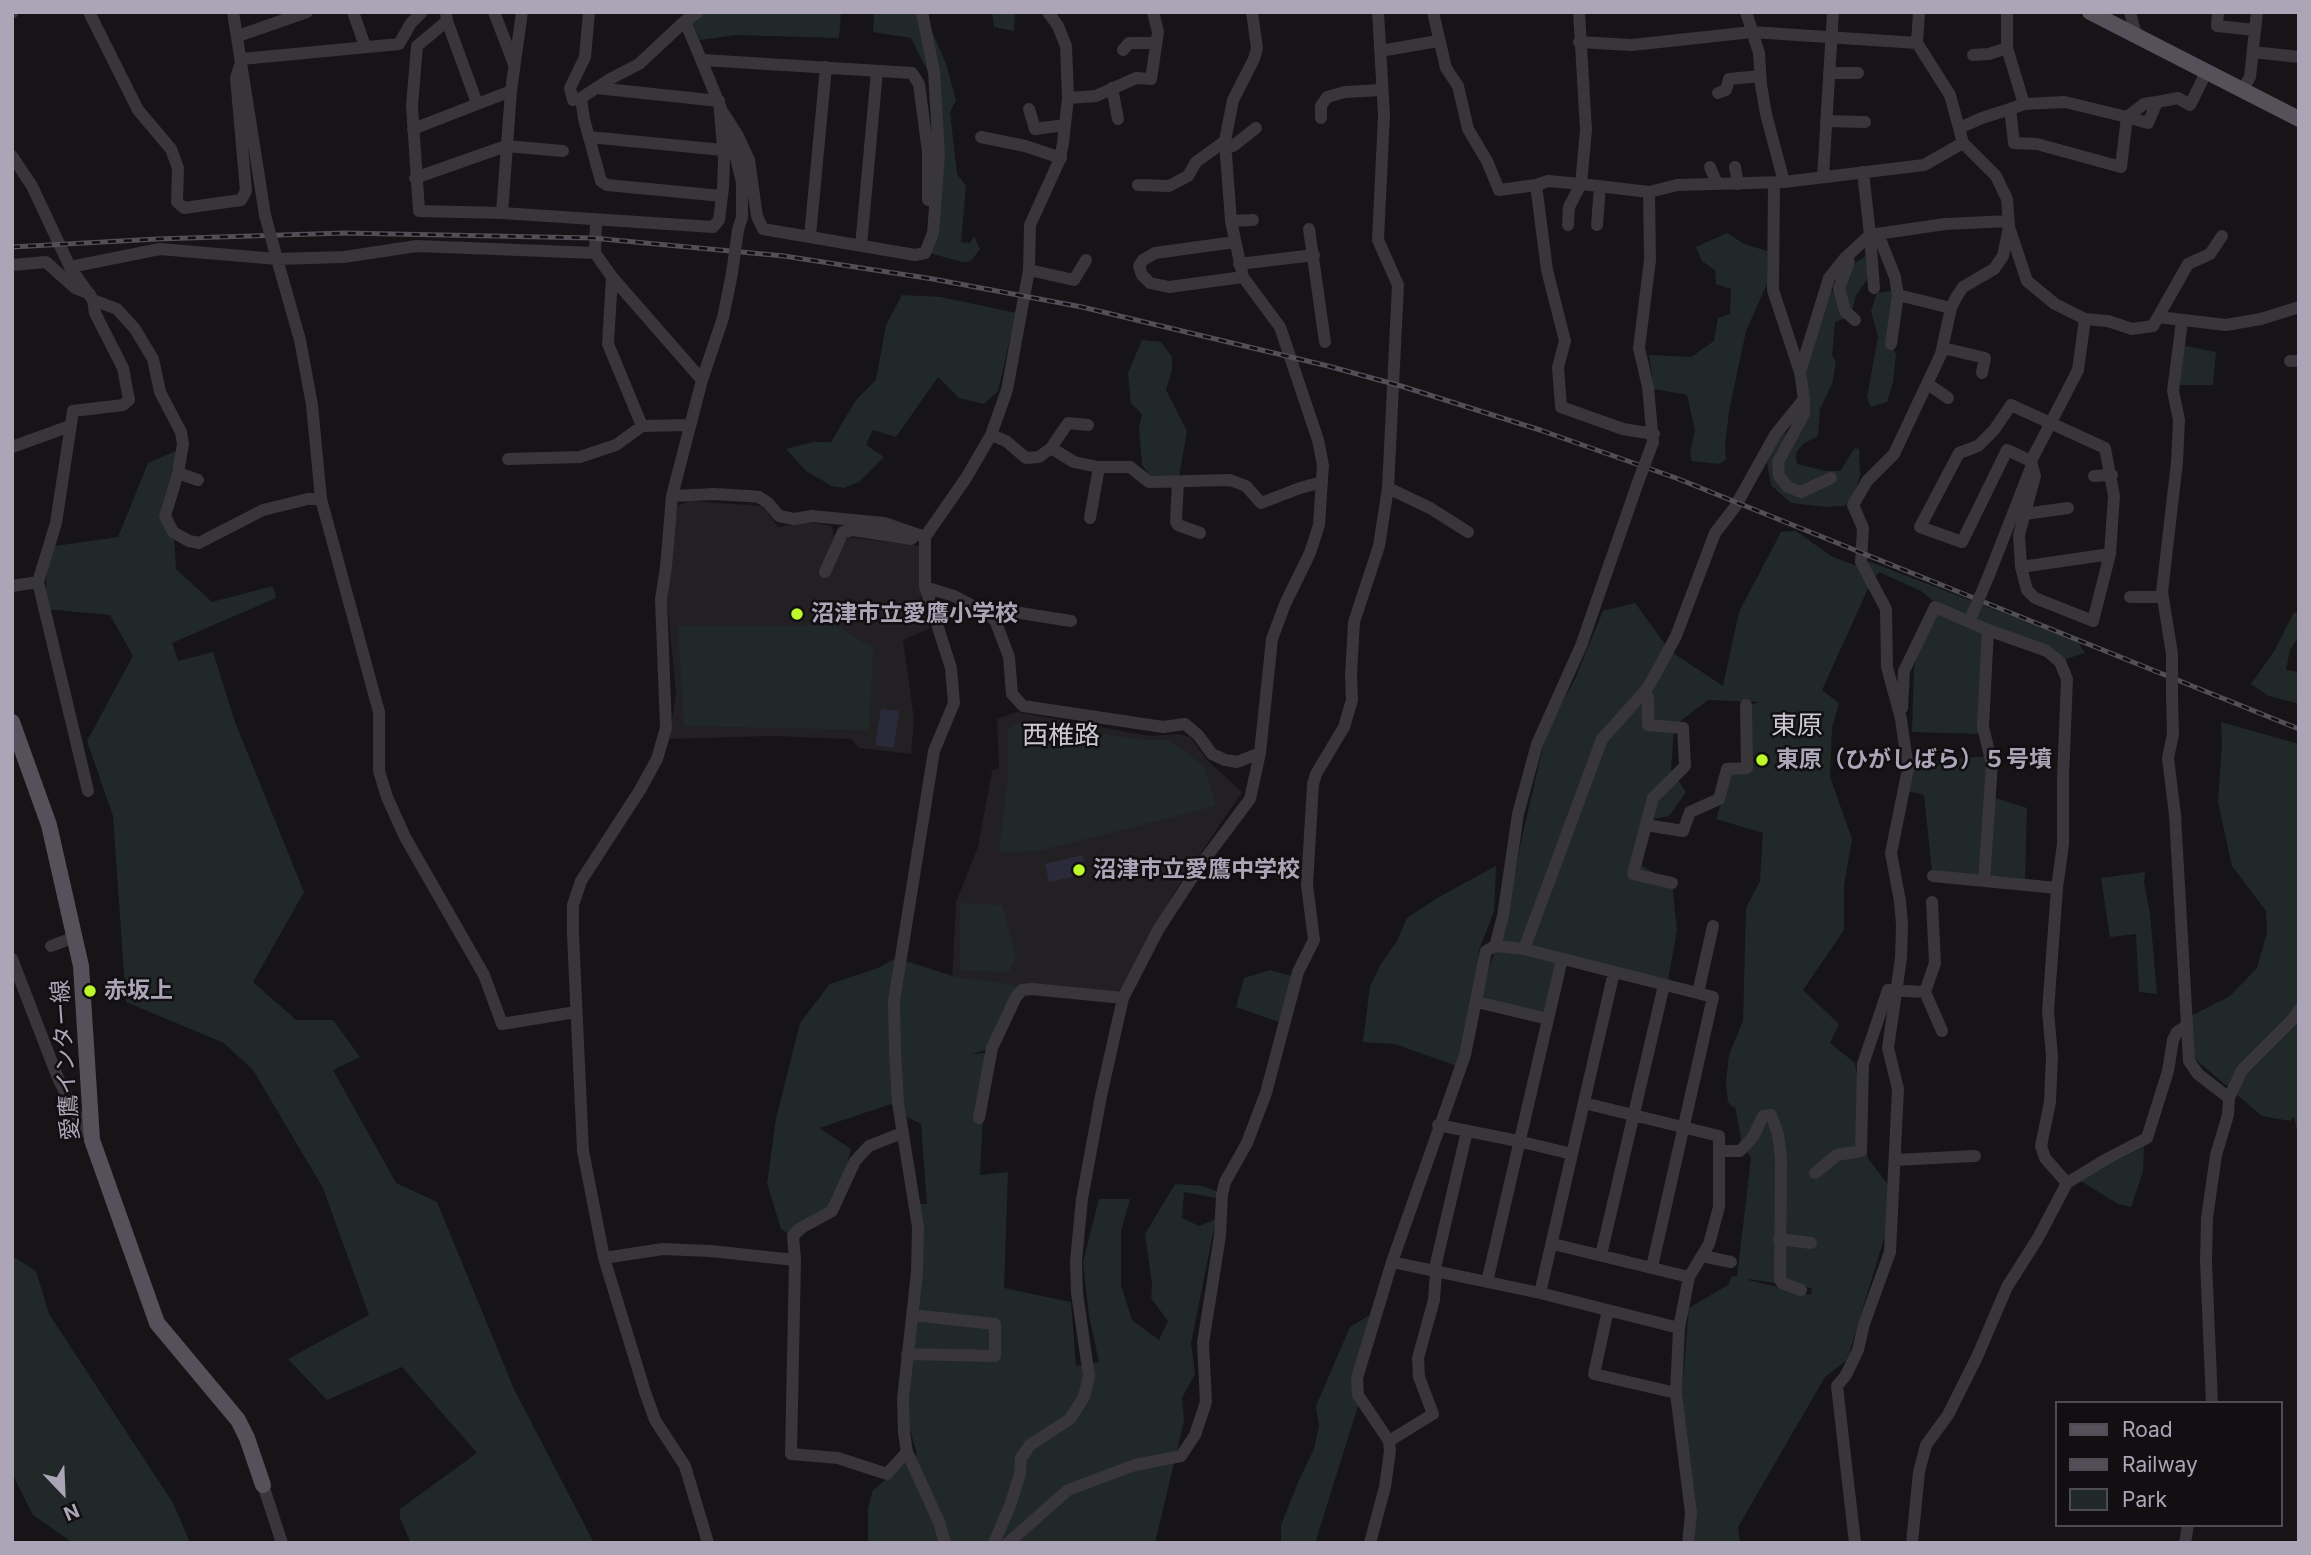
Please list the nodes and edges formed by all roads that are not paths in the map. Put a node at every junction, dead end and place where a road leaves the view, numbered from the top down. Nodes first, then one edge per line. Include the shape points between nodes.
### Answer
1 (89, 12) edge
2 (233, 12) edge
3 (307, 12) edge
4 (353, 12) edge
5 (422, 12) edge
6 (494, 12) edge
7 (522, 12) edge
8 (589, 12) edge
9 (698, 12) edge
10 (922, 12) edge
11 (1048, 12) edge
12 (1153, 12) edge
13 (1252, 12) edge
14 (1378, 12) edge
15 (1433, 12) edge
16 (1579, 12) edge
17 (1746, 12) edge
18 (1833, 12) edge
19 (1919, 12) edge
20 (2007, 12) edge
21 (2090, 12) edge
22 (2130, 12) edge
23 (2218, 12) edge
24 (2257, 12) edge
25 (447, 17) edge
26 (685, 20) junction
27 (2255, 30) junction
28 (1752, 32) junction
29 (2136, 35) junction
30 (238, 36) junction
31 (1832, 37) junction
32 (1438, 41) junction
33 (1579, 42) junction
34 (1156, 43) junction
35 (1917, 43) junction
36 (365, 46) junction
37 (2007, 48) junction
38 (1123, 50) dead end
39 (1380, 51) junction
40 (2253, 52) junction
41 (1973, 55) dead end
42 (2299, 57) edge
43 (242, 59) junction
44 (703, 60) junction
45 (825, 66) junction
46 (516, 69) junction
47 (877, 71) junction
48 (2207, 71) junction
49 (934, 72) junction
50 (1829, 73) junction
51 (1858, 73) dead end
52 (1760, 76) junction
53 (916, 78) junction
54 (596, 88) junction
55 (1112, 88) junction
56 (2244, 89) junction
57 (1381, 90) junction
58 (511, 91) junction
59 (1718, 93) dead end
60 (581, 98) junction
61 (1068, 98) junction
62 (477, 103) junction
63 (2024, 104) junction
64 (720, 106) junction
65 (1029, 109) dead end
66 (2010, 109) junction
67 (2127, 117) junction
68 (1321, 118) dead end
69 (2299, 119) edge
70 (1118, 120) dead end
71 (1826, 121) junction
72 (1865, 122) dead end
73 (1065, 125) junction
74 (1256, 128) dead end
75 (1959, 128) junction
76 (413, 129) junction
77 (589, 136) junction
78 (981, 137) dead end
79 (1963, 143) junction
80 (1225, 145) junction
81 (506, 146) junction
82 (723, 150) junction
83 (563, 152) dead end
84 (12, 156) edge
85 (1061, 158) junction
86 (1710, 167) dead end
87 (1735, 167) dead end
88 (1863, 172) junction
89 (1822, 177) junction
90 (415, 178) junction
91 (1779, 183) junction
92 (1581, 184) junction
93 (1717, 184) junction
94 (1738, 184) junction
95 (1138, 185) dead end
96 (1536, 185) junction
97 (1600, 186) junction
98 (1649, 192) junction
99 (722, 196) junction
100 (502, 213) junction
101 (596, 220) junction
102 (1252, 220) dead end
103 (1231, 221) junction
104 (2009, 224) junction
105 (1568, 225) dead end
106 (1597, 225) dead end
107 (1309, 229) dead end
108 (1874, 235) junction
109 (810, 236) junction
110 (2222, 236) dead end
111 (1235, 242) junction
112 (861, 246) junction
113 (595, 253) junction
114 (925, 253) junction
115 (1314, 256) junction
116 (1845, 258) junction
117 (278, 259) junction
118 (1086, 260) dead end
119 (12, 265) edge
120 (70, 267) junction
121 (1030, 270) junction
122 (1240, 270) junction
123 (612, 277) junction
124 (1874, 288) dead end
125 (1898, 295) junction
126 (91, 297) junction
127 (2299, 307) edge
128 (1951, 308) junction
129 (2158, 317) junction
130 (1855, 320) dead end
131 (2085, 320) junction
132 (2182, 321) junction
133 (1325, 342) dead end
134 (1891, 344) dead end
135 (1943, 348) junction
136 (1800, 372) junction
137 (1982, 373) dead end
138 (702, 380) junction
139 (1928, 384) junction
140 (1948, 398) dead end
141 (1804, 400) junction
142 (2050, 423) junction
143 (690, 425) junction
144 (1088, 425) dead end
145 (70, 426) junction
146 (642, 426) junction
147 (991, 435) junction
148 (1654, 438) junction
149 (12, 447) edge
150 (1051, 447) junction
151 (508, 458) dead end
152 (2031, 463) junction
153 (1099, 467) junction
154 (178, 472) junction
155 (2112, 475) junction
156 (2094, 476) dead end
157 (1831, 478) dead end
158 (198, 481) dead end
159 (1178, 481) junction
160 (1322, 482) junction
161 (1388, 488) junction
162 (672, 496) junction
163 (321, 499) junction
164 (2068, 508) dead end
165 (2025, 514) junction
166 (1090, 518) dead end
167 (1468, 532) dead end
168 (1200, 533) dead end
169 (920, 535) junction
170 (2110, 554) junction
171 (2021, 568) junction
172 (825, 572) dead end
173 (38, 582) junction
174 (12, 586) edge
175 (925, 587) junction
176 (2130, 597) dead end
177 (2163, 597) junction
178 (1970, 618) junction
179 (995, 620) junction
180 (1071, 621) dead end
181 (1988, 630) junction
182 (1643, 693) junction
183 (1746, 705) dead end
184 (1901, 719) junction
185 (12, 722) edge
186 (1260, 753) junction
187 (18, 758) edge
188 (88, 791) dead end
189 (1646, 825) junction
190 (1933, 876) dead end
191 (1984, 881) junction
192 (1672, 883) dead end
193 (2057, 888) junction
194 (1932, 902) dead end
195 (1713, 926) dead end
196 (75, 937) junction
197 (51, 946) dead end
198 (1495, 946) junction
199 (1524, 948) junction
200 (12, 959) edge
201 (1562, 959) junction
202 (1614, 972) junction
203 (1664, 985) junction
204 (1896, 989) junction
205 (1925, 992) junction
206 (1698, 993) junction
207 (1123, 998) junction
208 (1477, 1002) junction
209 (2299, 1010) edge
210 (576, 1012) junction
211 (1548, 1019) junction
212 (2186, 1027) junction
213 (1942, 1031) dead end
214 (2229, 1098) junction
215 (1584, 1103) junction
216 (1635, 1115) junction
217 (979, 1118) dead end
218 (1438, 1125) junction
219 (1684, 1127) junction
220 (1467, 1131) junction
221 (902, 1133) junction
222 (92, 1140) junction
223 (1518, 1141) junction
224 (1719, 1151) junction
225 (1572, 1154) junction
226 (1975, 1156) dead end
227 (1895, 1160) junction
228 (1815, 1173) dead end
229 (2067, 1183) junction
230 (1779, 1239) junction
231 (1811, 1243) dead end
232 (1553, 1244) junction
233 (1601, 1255) junction
234 (1702, 1256) junction
235 (604, 1258) junction
236 (795, 1260) junction
237 (1392, 1262) junction
238 (1731, 1262) dead end
239 (1652, 1267) junction
240 (1435, 1272) junction
241 (1689, 1277) junction
242 (1487, 1282) junction
243 (1801, 1290) dead end
244 (1540, 1293) junction
245 (1608, 1310) junction
246 (912, 1315) junction
247 (1679, 1328) junction
248 (906, 1354) junction
249 (1676, 1393) junction
250 (2212, 1401) edge
251 (1389, 1441) junction
252 (907, 1452) junction
253 (263, 1485) joint
254 (282, 1543) edge
255 (708, 1543) edge
256 (944, 1543) edge
257 (994, 1543) edge
258 (1008, 1543) edge
259 (1370, 1543) edge
260 (1688, 1543) edge
261 (1855, 1543) edge
262 (1912, 1543) edge

1 - 43 street via 138,110 171,149 178,168 177,202 184,208 241,200 246,191 236,78
2 - 30 street
3 - 30 street
4 - 36 street
5 - 36 street via 399,44
6 - 46 street
7 - 46 street
8 - 60 street via 585,57 570,88 573,100
9 - 26 street
10 - 49 street
11 - 61 street via 1066,46
12 - 34 street
13 - 80 street via 1257,48 1233,100
14 - 39 street
15 - 32 street
16 - 33 street
17 - 28 street
18 - 31 street
19 - 35 street
20 - 37 street
21 - 29 main road
22 - 29 street
23 - 27 street via 2217,26
24 - 27 street
25 - 62 street
25 - 76 street via 418,46
26 - 44 street
26 - 54 street via 639,64
27 - 40 street
28 - 31 street
28 - 33 street via 1632,45
28 - 52 street
29 - 48 main road
30 - 43 street
31 - 35 street
31 - 50 street
32 - 39 street
32 - 96 street via 1446,68 1458,86 1468,129 1499,190
33 - 92 street via 1586,130
34 - 38 street via 1129,43
34 - 55 street via 1152,79 1136,78
35 - 75 street via 1951,95
36 - 43 street
37 - 41 street
37 - 63 street
39 - 57 street
40 - 42 street
40 - 56 street
43 - 117 street, bridge via 265,215
44 - 45 street
44 - 64 street
45 - 47 street
45 - 109 street
46 - 58 street
47 - 53 street via 912,73
47 - 112 street
48 - 56 main road
48 - 67 street via 2190,105 2178,98 2157,102 2148,123
49 - 53 street
49 - 114 street via 939,155 933,233
50 - 51 street
50 - 71 street
52 - 59 street via 1729,79 1726,90
52 - 91 street
53 - 114 street via 928,152
54 - 60 street
54 - 64 street
55 - 61 street via 1096,96
55 - 70 street
56 - 69 main road
57 - 68 street via 1327,97
57 - 161 street via 1384,116 1378,240 1398,285
58 - 62 street
58 - 81 street
60 - 77 street
61 - 73 street
62 - 76 street
63 - 66 street
63 - 67 street via 2065,102
64 - 82 street
64 - 109 street via 749,160 763,229
64 - 138 street, bridge via 742,182 742,217 723,318
65 - 73 street via 1035,129
66 - 67 street via 2014,143 2037,144 2121,167
66 - 75 street
71 - 72 street
71 - 89 street
73 - 85 street
74 - 80 street via 1233,146
75 - 79 street
76 - 90 street
77 - 82 street
77 - 99 street via 601,181 607,185
78 - 85 street
79 - 88 street via 1924,165
79 - 104 street via 1996,176 2007,199
80 - 95 street via 1169,186
80 - 103 street
81 - 83 street
81 - 90 street
81 - 100 street
82 - 99 street
84 - 120 street via 32,186
85 - 121 street via 1030,225
86 - 93 street
87 - 94 street
88 - 89 street
88 - 108 street
89 - 91 street
90 - 100 street via 419,211
91 - 94 street
91 - 136 street via 1773,290
92 - 96 street via 1548,181
92 - 97 street
92 - 105 street via 1569,207
93 - 94 street
93 - 98 street via 1677,185
96 - 148 street via 1547,270 1565,341 1558,367 1561,407
97 - 98 street
97 - 106 street
98 - 148 street via 1650,260 1639,348
99 - 101 street via 719,220 713,227
100 - 101 street
101 - 113 street
102 - 103 street
103 - 111 street
104 - 108 street via 1945,224
104 - 128 street via 2003,256 1994,269 1963,287
104 - 131 street via 2027,281
107 - 115 street
108 - 116 street
108 - 124 street
108 - 125 street via 1895,277
109 - 112 street
110 - 129 street via 2210,254 2188,264
111 - 122 street
111 - 122 street via 1155,253 1139,266 1150,283 1169,287
112 - 114 street
113 - 117 street via 417,246 344,257
113 - 123 street
115 - 122 street
115 - 133 street
116 - 130 street via 1849,262 1839,288 1845,311
116 - 136 street via 1829,278
117 - 120 street via 160,249
117 - 163 street via 312,405
118 - 121 street via 1074,279
119 - 126 street via 46,262
120 - 126 street
121 - 147 street via 1007,390
122 - 160 street via 1280,327 1318,440
123 - 138 street
123 - 146 street via 608,344
125 - 128 street
125 - 134 street
126 - 145 street via 123,368 129,401 74,411
126 - 154 street via 117,309 135,328 153,359 160,392 181,432
127 - 132 street via 2226,325
128 - 135 street
129 - 131 street via 2153,326 2132,329
129 - 132 street
131 - 142 street via 2078,370
132 - 177 street via 2174,391 2179,420 2177,462
135 - 137 street via 1985,358
135 - 139 street
136 - 141 street
138 - 143 street
139 - 140 street
139 - 184 street via 1894,454 1867,481 1853,505 1863,528 1861,562 1886,609 1886,667
141 - 157 street via 1804,414 1778,462 1779,476 1788,487 1801,492
141 - 182 street via 1775,435 1714,533 1676,636
142 - 152 street
142 - 152 street via 2011,405 1978,446 1959,453 1920,527 1962,542 2007,450
142 - 155 street via 2105,448
143 - 146 street
143 - 162 street
144 - 150 street via 1068,423
145 - 149 street
145 - 173 street via 56,523
146 - 151 street via 615,445 580,457
147 - 150 street via 1026,458 1039,457
147 - 169 street via 966,478
148 - 198 street, bridge via 1581,646 1537,744 1518,814
150 - 153 street via 1074,462
152 - 165 street via 2035,476
152 - 178 street, bridge
153 - 159 street via 1130,467 1149,482
153 - 166 street
154 - 158 street
154 - 163 street via 165,516 173,532 195,542 263,510
155 - 156 street
155 - 170 street
159 - 160 street via 1230,481 1246,486 1261,503
159 - 168 street via 1176,522
160 - 186 street via 1310,553 1272,639
161 - 167 street
161 - 258 street via 1379,546 1354,622 1352,700 1344,727 1313,784 1307,884 1314,940 1298,972 1261,1106 1222,1195 1203,1343 1206,1402 1195,1435 1181,1456 1135,1465 1068,1490
162 - 169 street via 759,497 779,516 884,523
162 - 210 street via 661,599 666,729 657,759 581,881 573,905
163 - 210 street via 379,712 381,783 401,828 484,975 502,1024
164 - 165 street
165 - 171 street via 2019,535
169 - 172 street via 911,539 843,532
169 - 175 street
170 - 171 street
170 - 171 street via 2094,621 2035,598 2027,590
173 - 174 street
173 - 188 street
175 - 179 street via 954,596
175 - 221 street via 951,668 954,703 934,751 894,1001
176 - 177 street
177 - 212 street, bridge via 2172,654 2174,734 2168,758
178 - 181 street
178 - 184 street via 1935,607 1904,671
179 - 180 street via 1002,610
179 - 186 street via 1009,657 1012,694 1023,706 1163,727 1185,724 1212,754 1225,760 1237,762
181 - 191 street via 1983,727 1992,764
181 - 193 street via 2047,651 2060,662 2067,679 2063,844
182 - 189 street via 1648,697 1648,725 1682,728 1685,766 1653,798
182 - 199 street via 1602,739
183 - 189 street via 1747,768 1727,769 1719,799 1690,812 1683,831
184 - 204 street via 1908,769 1891,853 1902,925
185 - 187 main road, 愛鷹インター線
186 - 207 street via 1250,799 1158,930
187 - 196 main road, 愛鷹インター線 via 49,825
189 - 192 street via 1633,874
190 - 191 street
191 - 193 street
193 - 229 street via 2048,1011 2050,1102 2041,1146 2045,1158
194 - 205 street via 1935,963
195 - 206 street
196 - 197 street
196 - 222 main road, 愛鷹インター線 via 81,966
198 - 199 street
198 - 208 street via 1486,951
199 - 201 street
200 - 222 street via 58,1078
201 - 202 street
201 - 211 street
202 - 203 street
202 - 215 street
203 - 206 street
203 - 216 street
204 - 205 street
204 - 227 street via 1888,1048 1898,1089
204 - 228 street via 1888,990 1863,1063 1861,1152 1837,1155
205 - 213 street
206 - 219 street via 1713,997
207 - 217 street via 1022,990 992,1048
207 - 257 street via 1082,1199 1076,1261 1089,1376 1084,1396 1070,1419 1030,1445 1021,1458 1011,1503
208 - 211 street
208 - 218 street via 1465,1055
209 - 214 street via 2242,1070
210 - 235 street via 583,1151
211 - 223 street
212 - 214 street via 2189,1061
212 - 229 street via 2173,1040 2147,1138
214 - 250 street via 2207,1218
215 - 216 street
215 - 225 street
216 - 219 street
216 - 233 street
218 - 220 street
218 - 237 street
219 - 224 street via 1719,1136
219 - 239 street
220 - 223 street
220 - 240 street
221 - 236 street via 869,1146 855,1161 832,1211 793,1236
221 - 246 street via 918,1227
222 - 253 main road, 愛鷹インター線 via 157,1323 238,1420
223 - 225 street
223 - 242 street
224 - 230 street via 1740,1151 1749,1144 1763,1116 1771,1115 1781,1159
224 - 234 street via 1719,1207
225 - 232 street
226 - 227 street
227 - 261 street via 1890,1252 1858,1350 1838,1386
229 - 262 street via 2007,1287 1948,1415 1926,1445
230 - 231 street
230 - 243 street via 1780,1280
232 - 233 street
232 - 244 street
233 - 239 street
234 - 238 street
234 - 241 street
235 - 236 street via 663,1249
235 - 255 street via 655,1420 685,1466
236 - 252 street via 790,1454 838,1458 887,1474
237 - 240 street
237 - 251 street via 1357,1378 1358,1395
239 - 241 street
240 - 242 street
240 - 251 street via 1434,1300 1418,1358 1419,1377 1433,1414
241 - 247 street
242 - 244 street
244 - 245 street
245 - 247 street
245 - 249 street via 1594,1374
246 - 248 street
246 - 248 street via 995,1324 995,1356
247 - 249 street
248 - 252 street via 902,1399
249 - 260 street via 1690,1514
251 - 259 street via 1385,1487
252 - 256 street
253 - 254 street

